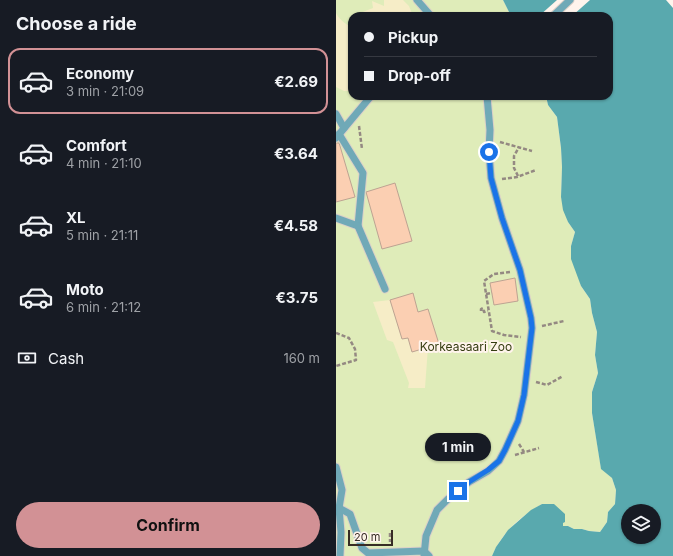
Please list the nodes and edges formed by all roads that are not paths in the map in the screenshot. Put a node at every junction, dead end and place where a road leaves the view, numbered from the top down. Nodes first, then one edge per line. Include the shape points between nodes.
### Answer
1 (417, 0) edge
2 (570, 0) edge
3 (428, 12) edge
4 (557, 12) edge
5 (367, 100) edge
6 (487, 100) edge
7 (336, 114) edge
8 (340, 133) edge
9 (336, 218) edge
10 (358, 226) junction
11 (386, 289) dead end
12 (336, 467) edge
13 (339, 508) junction
14 (426, 554) edge
15 (340, 556) edge

1 - 3 lane
2 - 4 lane
5 - 8 lane
6 - 14 lane via 492,180 520,270 531,318 524,395 518,421 499,461 469,482 437,510 426,536
7 - 8 lane
8 - 10 lane via 363,173
9 - 10 lane
10 - 11 lane
12 - 13 lane via 342,490
13 - 14 lane via 350,514 362,548 368,553
13 - 15 lane

